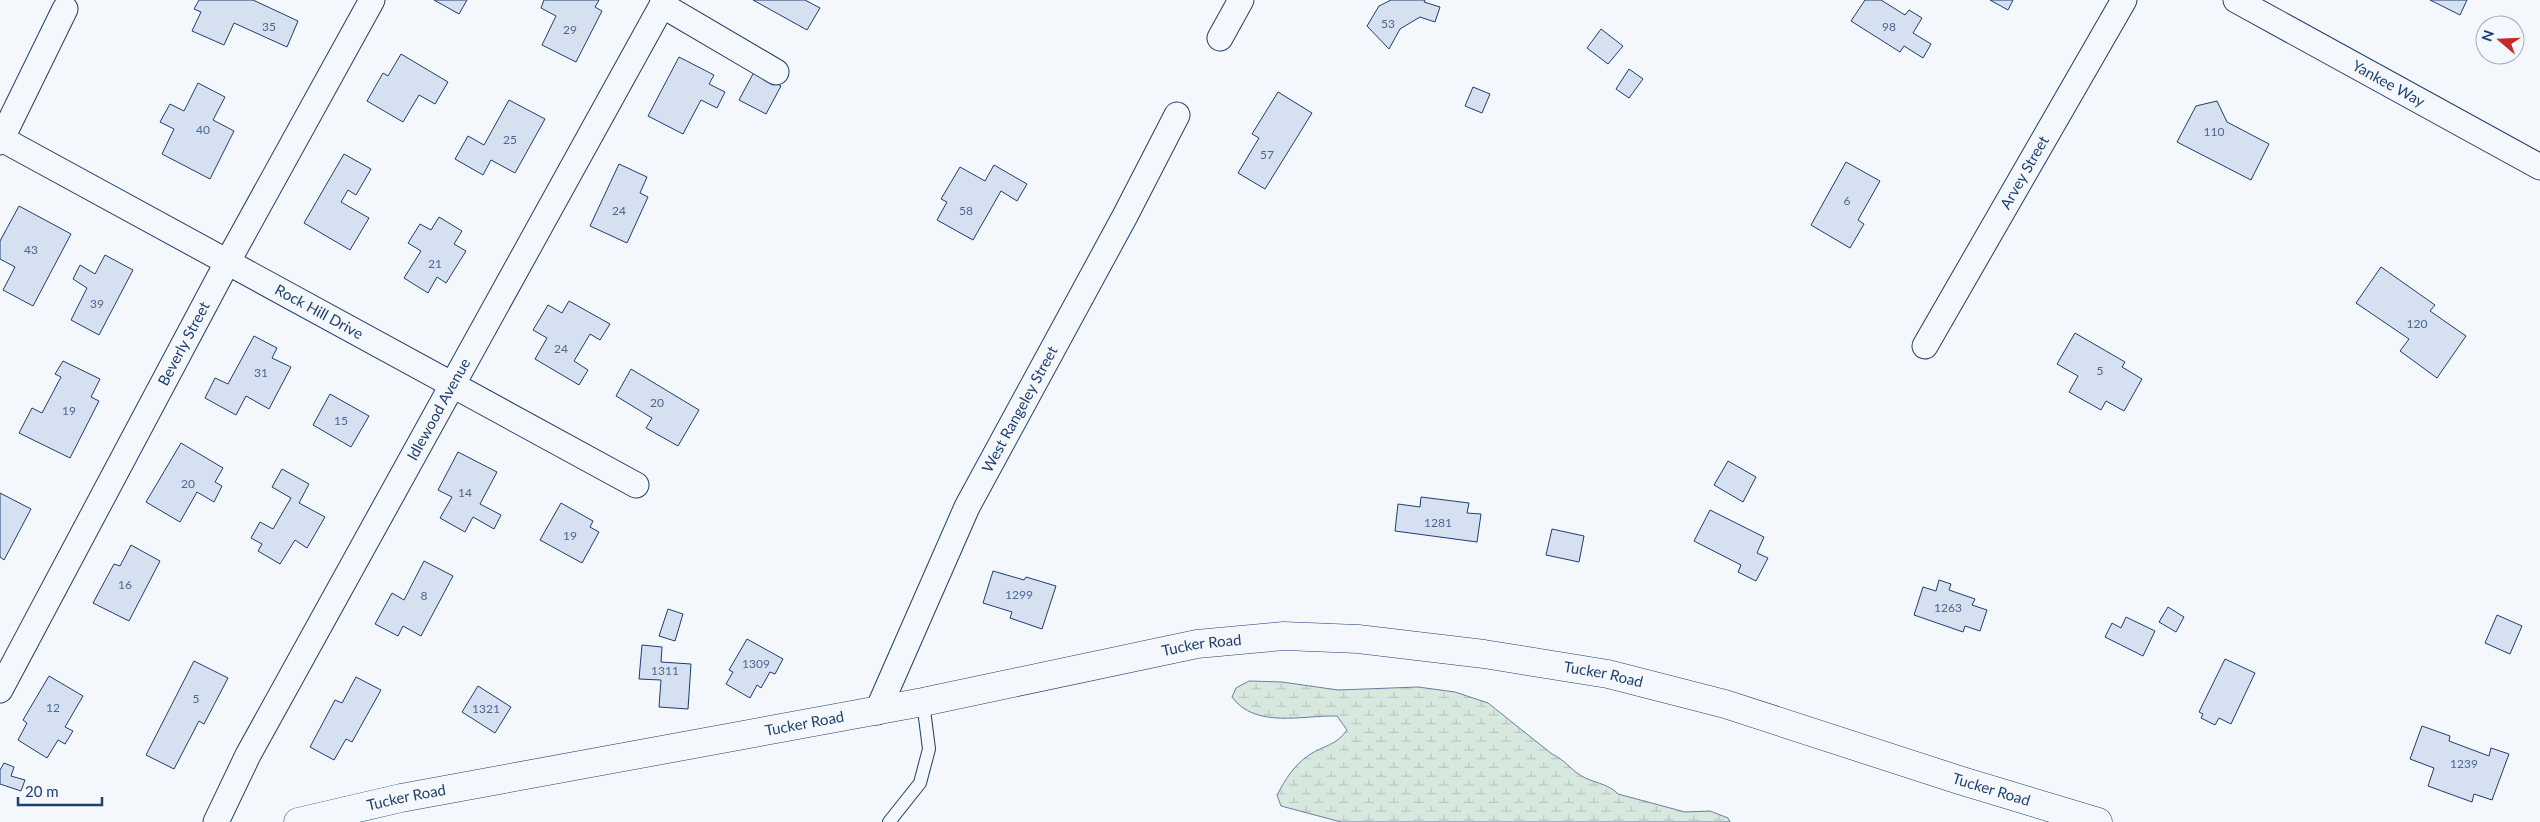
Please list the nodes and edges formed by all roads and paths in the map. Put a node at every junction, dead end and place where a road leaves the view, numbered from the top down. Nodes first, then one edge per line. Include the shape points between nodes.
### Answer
1 (372, 0) edge
2 (1241, 0) edge
3 (2124, 0) edge
4 (2236, 0) edge
5 (663, 3) edge
6 (65, 9) dead end
7 (1220, 38) dead end
8 (776, 72) dead end
9 (1177, 114) dead end
10 (1, 140) edge
11 (2540, 167) edge
12 (228, 262) junction
13 (1925, 346) dead end
14 (451, 386) junction
15 (636, 485) dead end
16 (0, 690) edge
17 (923, 702) junction
18 (877, 712) junction
19 (216, 822) edge
20 (298, 822) edge
21 (889, 822) edge
22 (2098, 822) edge

1 - 12 street, Beverly Street
2 - 7 street
3 - 13 street, Arvey Street
4 - 11 street, Yankee Way
5 - 8 street
5 - 14 street, Idlewood Avenue
6 - 10 street
9 - 18 street, West Rangeley Street via 967,507
10 - 12 street, Rock Hill Drive
12 - 14 street, Rock Hill Drive
12 - 16 street, Beverly Street
14 - 15 street, Rock Hill Drive
14 - 19 street, Idlewood Avenue via 248,755
17 - 18 main road, Tucker Road
17 - 21 lane via 929,749 920,783
17 - 22 main road, Tucker Road via 1197,644 1284,636 1358,639 1544,662 1672,689
18 - 20 main road, Tucker Road via 401,798

